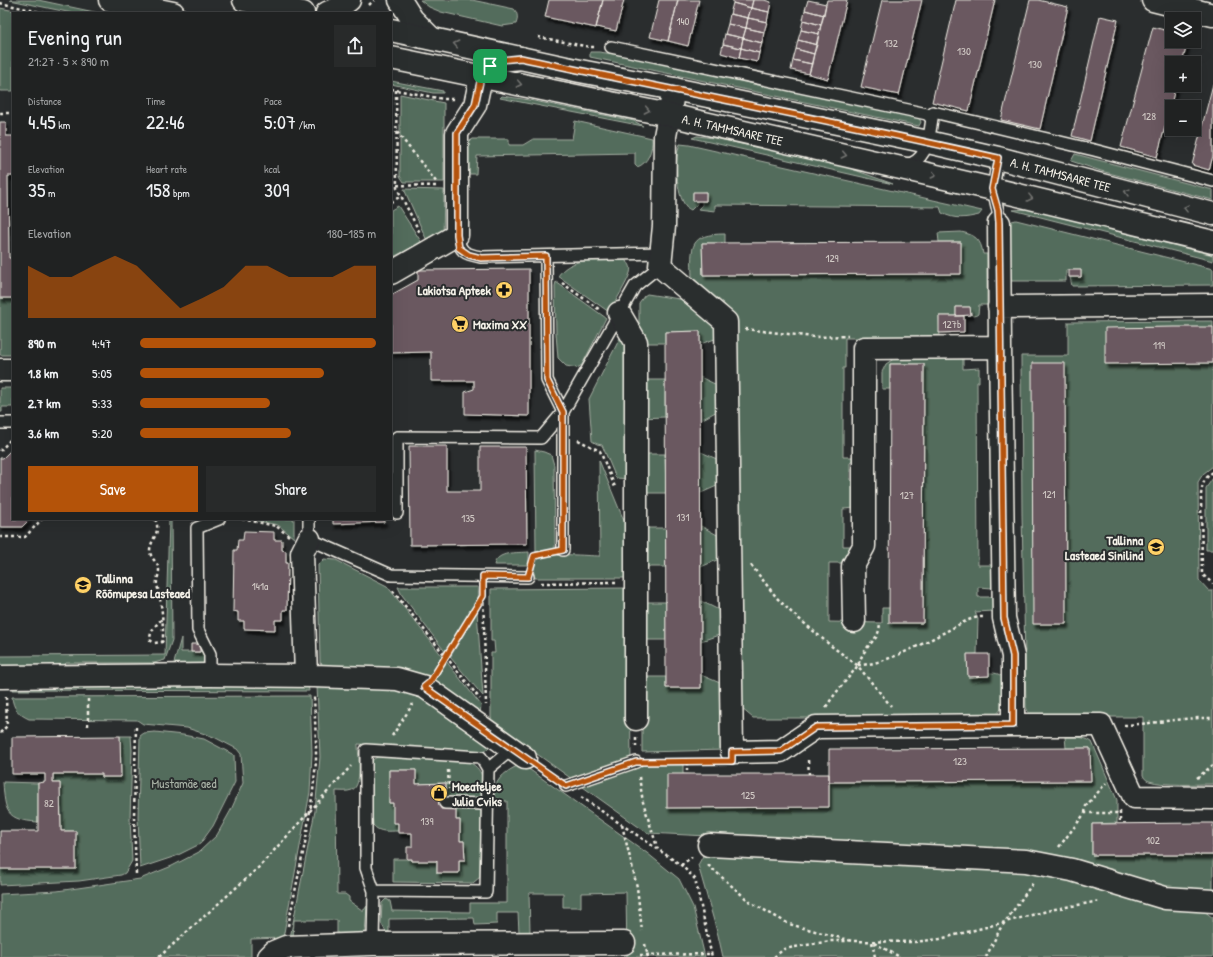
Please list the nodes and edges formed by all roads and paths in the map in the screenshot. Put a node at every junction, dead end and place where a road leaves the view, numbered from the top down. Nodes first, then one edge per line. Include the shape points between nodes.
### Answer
1 (110, 0) edge
2 (400, 0) edge
3 (1153, 0) edge
4 (259, 1) edge
5 (0, 4) edge
6 (1190, 4) edge
7 (146, 10) edge
8 (39, 12) edge
9 (164, 12) edge
10 (299, 12) edge
11 (1213, 15) edge
12 (392, 30) edge
13 (538, 37) dead end
14 (431, 38) junction
15 (612, 46) joint
16 (392, 58) edge
17 (521, 58) junction
18 (481, 77) junction
19 (392, 89) edge
20 (674, 89) junction
21 (396, 90) junction
22 (462, 99) dead end
23 (392, 101) edge
24 (396, 101) junction
25 (0, 113) edge
26 (12, 113) edge
27 (669, 115) junction
28 (932, 118) junction
29 (396, 132) junction
30 (928, 142) junction
31 (998, 158) junction
32 (896, 166) junction
33 (1213, 181) edge
34 (392, 185) edge
35 (397, 185) junction
36 (992, 189) junction
37 (401, 196) junction
38 (392, 201) edge
39 (1213, 214) edge
40 (999, 223) joint
41 (457, 235) junction
42 (422, 236) dead end
43 (1213, 242) edge
44 (546, 256) junction
45 (660, 260) junction
46 (392, 271) edge
47 (546, 272) junction
48 (1213, 305) edge
49 (1000, 307) junction
50 (617, 317) junction
51 (726, 322) junction
52 (1000, 347) junction
53 (864, 348) junction
54 (0, 370) edge
55 (12, 370) edge
56 (563, 412) junction
57 (0, 423) edge
58 (12, 423) edge
59 (563, 433) junction
60 (12, 438) edge
61 (0, 451) edge
62 (1213, 472) edge
63 (618, 493) dead end
64 (397, 512) dead end
65 (41, 520) edge
66 (155, 520) edge
67 (216, 520) edge
68 (247, 520) edge
69 (309, 529) edge
70 (0, 537) edge
71 (729, 544) junction
72 (563, 550) joint
73 (302, 559) junction
74 (391, 575) junction
75 (483, 576) junction
76 (528, 577) junction
77 (636, 582) junction
78 (1213, 584) edge
79 (483, 596) junction
80 (162, 618) junction
81 (1004, 618) junction
82 (854, 621) dead end
83 (880, 622) dead end
84 (446, 656) junction
85 (858, 665) junction
86 (210, 675) junction
87 (2, 677) edge
88 (310, 684) junction
89 (424, 687) junction
90 (88, 692) dead end
91 (1213, 718) edge
92 (636, 719) joint
93 (1013, 725) junction
94 (1101, 725) junction
95 (88, 726) dead end
96 (136, 726) dead end
97 (902, 726) junction
98 (816, 727) junction
99 (0, 733) edge
100 (366, 750) junction
101 (732, 752) junction
102 (519, 753) junction
103 (446, 755) junction
104 (808, 760) dead end
105 (636, 762) junction
106 (687, 762) junction
107 (488, 768) junction
108 (687, 774) dead end
109 (809, 774) dead end
110 (1110, 778) dead end
111 (566, 786) junction
112 (1213, 798) edge
113 (448, 803) joint
114 (487, 804) junction
115 (1127, 805) junction
116 (310, 810) junction
117 (1085, 813) junction
118 (1120, 823) dead end
119 (622, 825) junction
120 (658, 850) junction
121 (708, 855) joint
122 (1046, 864) junction
123 (136, 874) dead end
124 (374, 891) junction
125 (1106, 900) dead end
126 (1209, 904) edge
127 (1006, 921) junction
128 (288, 931) dead end
129 (852, 941) junction
130 (872, 942) junction
131 (636, 943) junction
132 (373, 944) junction
133 (648, 956) edge
134 (711, 956) edge
135 (159, 957) edge
136 (269, 957) edge
137 (774, 957) edge
138 (875, 957) edge
139 (900, 957) edge
140 (986, 957) edge

1 - 7 street
2 - 14 street via 412,19
3 - 6 street
4 - 10 street
5 - 8 path
6 - 11 street
7 - 9 street
12 - 14 street, A. H. TAMMSAARE TEE
13 - 15 path via 590,48
17 -> 14 street, A. H. TAMMSAARE TEE
15 - 28 lane via 919,112
16 - 18 street, A. H. TAMMSAARE TEE
17 - 18 street via 501,60 490,66
17 - 20 street, A. H. TAMMSAARE TEE
18 -> 27 street, A. H. TAMMSAARE TEE
18 - 41 street via 475,105 457,133
19 - 21 path
20 - 27 street
20 - 30 street, A. H. TAMMSAARE TEE
21 - 22 path
21 - 24 path
23 - 24 path
24 - 29 path
25 - 26 path
27 -> 32 street, A. H. TAMMSAARE TEE
27 - 45 street via 665,136 664,226
28 - 30 lane
28 - 33 lane via 933,112
29 - 35 path
29 - 35 path via 439,186
30 - 31 street, A. H. TAMMSAARE TEE
30 - 32 lane via 922,154 912,163
31 - 36 lane
39 -> 31 street, A. H. TAMMSAARE TEE
32 -> 36 street, A. H. TAMMSAARE TEE
34 - 35 path
35 - 37 path
36 - 40 lane
36 -> 43 street, A. H. TAMMSAARE TEE
37 - 38 path
37 - 42 path
40 - 49 street
41 - 44 lane via 459,248 469,255 481,258
41 - 46 street
44 - 45 lane
44 - 47 lane
45 - 50 lane via 635,286
45 - 51 street
47 - 50 path
47 - 56 lane via 547,380
48 - 49 street
49 - 52 street
50 - 56 lane
50 - 77 street via 636,342
51 - 53 path via 737,328 814,337 857,336
51 - 71 street
52 - 53 street
52 - 81 street
53 - 82 street via 864,546 853,566
54 - 55 street
56 - 59 lane
56 - 64 lane via 541,438 397,437
57 - 58 lane
59 - 63 path via 600,451
59 - 72 lane
60 - 61 path
62 - 78 path via 1203,484 1201,495 1202,574
65 - 70 path via 25,537
66 - 80 path via 157,529 150,550 159,570 157,584 161,597
67 - 86 lane via 196,528 198,630 210,654
68 - 73 path via 276,526 294,540 293,559
69 - 73 street
69 - 74 lane
71 - 85 path via 738,544 752,566 791,612
71 - 101 street
72 - 76 path via 534,556
73 - 88 street
74 - 75 lane
74 - 84 path via 390,586
75 - 76 lane
75 - 79 path
76 - 77 path via 540,583
77 - 92 street
79 - 84 path
79 - 84 path via 486,708
80 - 80 path via 150,635 150,640 154,643 163,640
81 - 85 path via 977,617 897,655 878,662
81 - 93 street via 1013,656
83 - 85 path via 876,639 866,649
84 - 89 path
85 - 97 path via 902,718
85 - 98 path via 818,718
86 - 87 street
86 - 88 street
87 - 99 path via 7,726
88 - 89 street via 397,679
88 - 116 path via 316,762
89 - 100 path via 390,739
89 - 102 street
90 - 95 path
91 - 94 path
92 - 105 path
93 - 94 street
93 - 97 street
94 - 115 street
96 - 123 path
97 - 98 street
98 - 101 street via 781,751
100 - 103 lane
100 - 116 path
100 - 124 lane via 366,868
101 - 106 path via 732,761
102 - 107 lane
102 - 111 path
103 - 107 lane via 481,757
103 - 113 path
104 - 109 path
105 - 106 path
105 - 111 lane
105 - 120 path via 643,802
106 - 108 path
107 - 114 lane
110 - 117 path via 1086,806
111 - 119 path
112 - 115 street
113 - 114 lane
114 - 124 lane via 486,892
115 - 117 path via 1117,813
115 - 118 path
116 - 128 path
116 - 135 path via 258,868
117 - 122 path
119 - 120 path
119 - 131 path via 637,887 640,926
120 - 134 path via 681,865 695,879
121 - 122 street via 1026,860
121 - 129 path via 750,902 789,924
122 - 126 street via 1165,898
122 - 127 path
124 - 132 lane
125 - 127 path
127 - 130 path via 940,939
127 - 140 path
129 - 130 path
129 - 137 path via 830,941 784,949
130 - 138 path
130 - 139 path
131 - 132 street
131 - 133 path
131 - 133 path
132 - 136 street via 286,948 274,952
133 - 134 path

